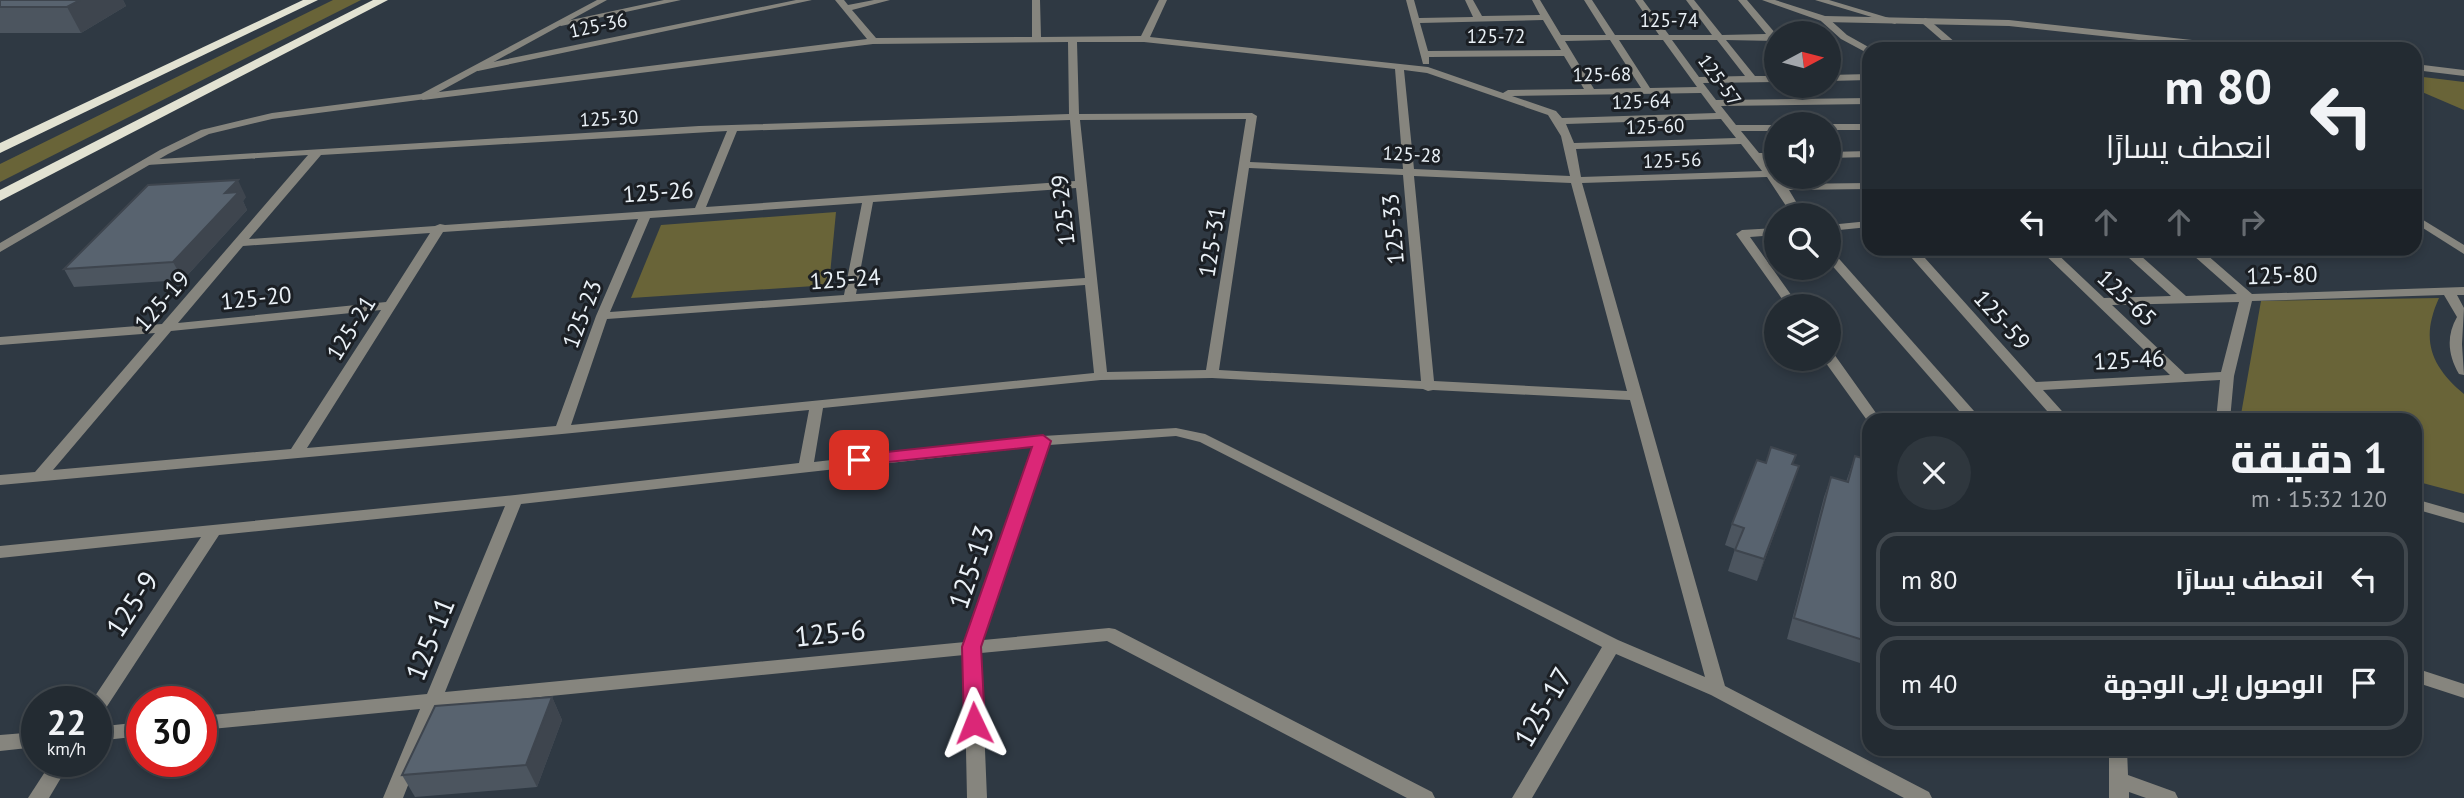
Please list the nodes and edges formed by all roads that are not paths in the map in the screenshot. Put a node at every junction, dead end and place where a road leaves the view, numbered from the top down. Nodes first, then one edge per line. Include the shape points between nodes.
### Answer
1 (312, 0) edge
2 (382, 0) edge
3 (603, 0) edge
4 (677, 0) edge
5 (808, 0) edge
6 (839, 0) edge
7 (886, 0) edge
8 (1036, 0) edge
9 (1163, 0) edge
10 (1410, 0) edge
11 (1469, 0) edge
12 (1536, 0) edge
13 (1588, 0) edge
14 (1639, 0) edge
15 (1690, 0) edge
16 (1742, 0) edge
17 (1766, 0) edge
18 (1819, 0) edge
19 (848, 8) junction
20 (1548, 17) junction
21 (1479, 19) junction
22 (1824, 19) junction
23 (1415, 20) junction
24 (1896, 21) junction
25 (1924, 21) junction
26 (561, 23) junction
27 (1764, 25) edge
28 (1612, 37) junction
29 (1665, 37) junction
30 (1718, 37) junction
31 (1844, 37) joint
32 (1561, 38) junction
33 (1764, 38) edge
34 (1037, 39) junction
35 (1072, 39) junction
36 (1144, 39) junction
37 (873, 41) junction
38 (1950, 42) edge
39 (2183, 42) edge
40 (1862, 47) edge
41 (1569, 53) junction
42 (1424, 54) junction
43 (1399, 66) junction
44 (478, 68) junction
45 (2422, 68) edge
46 (1428, 70) junction
47 (2464, 73) edge
48 (1862, 77) edge
49 (1841, 78) edge
50 (1752, 79) junction
51 (1764, 79) edge
52 (1696, 80) junction
53 (1703, 89) junction
54 (1647, 90) junction
55 (1590, 91) junction
56 (1501, 94) junction
57 (422, 97) junction
58 (1862, 101) edge
59 (1713, 103) junction
60 (1074, 114) junction
61 (1252, 116) joint
62 (1723, 116) junction
63 (1560, 121) junction
64 (1841, 127) edge
65 (1862, 127) edge
66 (733, 128) junction
67 (1732, 128) junction
68 (1764, 128) edge
69 (1742, 141) junction
70 (1570, 146) junction
71 (0, 149) edge
72 (317, 152) junction
73 (1862, 154) edge
74 (1841, 155) edge
75 (1755, 156) junction
76 (1764, 156) edge
77 (147, 162) junction
78 (1246, 165) junction
79 (1764, 167) edge
80 (1409, 171) junction
81 (1764, 174) edge
82 (1576, 180) junction
83 (1081, 184) junction
84 (1841, 186) edge
85 (1862, 186) edge
86 (0, 196) edge
87 (868, 199) junction
88 (699, 211) junction
89 (645, 215) junction
90 (2422, 223) edge
91 (1862, 225) edge
92 (440, 227) junction
93 (1841, 227) edge
94 (1764, 233) edge
95 (239, 243) junction
96 (0, 248) edge
97 (2464, 250) edge
98 (1916, 256) edge
99 (2052, 256) edge
100 (2133, 256) edge
101 (2200, 256) edge
102 (1764, 265) edge
103 (1841, 269) edge
104 (1091, 281) junction
105 (2448, 291) junction
106 (2464, 291) edge
107 (2247, 296) junction
108 (2182, 299) junction
109 (849, 300) junction
110 (2101, 302) junction
111 (390, 305) junction
112 (602, 316) junction
113 (166, 328) junction
114 (0, 341) edge
115 (1839, 371) edge
116 (2464, 371) edge
117 (1212, 374) junction
118 (1101, 376) junction
119 (2227, 376) junction
120 (2182, 379) junction
121 (2034, 386) junction
122 (1428, 387) junction
123 (1636, 396) junction
124 (817, 404) junction
125 (1869, 413) edge
126 (1969, 413) edge
127 (2057, 413) edge
128 (2223, 413) edge
129 (562, 430) junction
130 (1043, 441) junction
131 (298, 452) junction
132 (806, 466) junction
133 (39, 477) junction
134 (0, 480) edge
135 (515, 500) junction
136 (2422, 506) edge
137 (2464, 518) edge
138 (214, 530) junction
139 (0, 552) edge
140 (1612, 645) junction
141 (972, 647) junction
142 (2422, 677) edge
143 (111, 686) edge
144 (1717, 690) junction
145 (2464, 691) edge
146 (433, 700) junction
147 (217, 721) edge
148 (21, 741) edge
149 (0, 743) edge
150 (2118, 756) edge
151 (52, 777) edge
152 (2119, 789) edge
153 (38, 798) edge
154 (393, 798) edge
155 (977, 798) edge
156 (1425, 798) edge
157 (1522, 798) edge
158 (1922, 798) edge
159 (2168, 798) edge

1 - 71 highway
2 - 86 highway
3 - 26 street
4 - 26 street
5 - 44 street, 125-36
6 - 19 street
7 - 19 street
8 - 34 street
9 - 36 street
10 - 23 street
11 - 21 street
12 - 20 street
13 - 28 street
14 - 29 street, 125-57
15 - 30 street
16 - 27 street
17 - 22 street
18 - 24 street
19 - 37 street
20 - 21 street
20 - 32 street
21 - 23 street
22 - 24 street
22 - 31 street
23 - 42 street
24 - 25 street
25 - 38 street
25 - 39 street via 2009,23
26 - 44 street
28 - 29 street, 125-74
28 - 32 street, 125-74
28 - 54 street
29 - 30 street, 125-74
29 - 52 street, 125-57
30 - 33 street, 125-74
30 - 50 street
31 - 40 street
32 - 41 street
34 - 35 street
34 - 37 street
35 - 36 street
35 - 60 street, 125-29
36 - 43 street
37 - 57 street
41 - 42 street, 125-72
41 - 55 street
42 - 46 street
43 - 46 street
43 - 80 street, 125-33
44 - 57 street
45 - 47 street
46 - 56 street
48 - 49 street
50 - 51 street
50 - 52 street
52 - 53 street, 125-57
53 - 54 street, 125-68
53 - 59 street, 125-57
54 - 55 street, 125-68
55 - 56 street, 125-68
56 - 63 street via 1552,113
57 - 77 street via 231,124 190,138
58 - 59 street
59 - 62 street, 125-57
60 - 61 street, 125-30
60 - 66 street, 125-30
60 - 83 street, 125-29
61 - 78 street, 125-31
62 - 63 street, 125-64
62 - 67 street, 125-57
63 - 70 street
64 - 65 street
66 - 72 street, 125-30
66 - 88 street
67 - 68 street
67 - 69 street, 125-57
69 - 70 street, 125-60
69 - 75 street, 125-57
70 - 82 street
72 - 77 street, 125-30
72 - 95 street, 125-19
73 - 74 street
75 - 76 street
75 - 79 street, 125-57
77 - 96 street
78 - 80 street, 125-28
78 - 117 street, 125-31
80 - 82 street, 125-28
80 - 122 street, 125-33
81 - 82 street, 125-56
82 - 123 street
83 - 87 street, 125-26
83 - 104 street, 125-29
84 - 85 street
87 - 88 street, 125-26
87 - 109 street
88 - 89 street, 125-26
89 - 92 street, 125-26
89 - 112 street, 125-23
90 - 97 street
91 - 93 street
92 - 95 street, 125-26
92 - 111 street, 125-21
94 - 102 street via 1742,234
95 - 113 street, 125-19
98 - 121 street, 125-59
99 - 110 street, 125-65
100 - 108 street
101 - 107 street
103 - 126 street
104 - 109 street, 125-24
104 - 118 street, 125-29
105 - 106 street, 125-80
105 - 107 street, 125-80
105 - 116 street via 2463,317 2456,329 2456,349
107 - 108 street, 125-80
107 - 119 street
108 - 110 street, 125-80
109 - 112 street, 125-24
110 - 120 street, 125-65
111 - 113 street, 125-20
111 - 131 street, 125-21
112 - 129 street, 125-23
113 - 114 street, 125-20
113 - 133 street, 125-19
115 - 125 street
117 - 118 street
117 - 122 street
118 - 124 street
119 - 120 street, 125-46
119 - 128 street
120 - 121 street, 125-46
121 - 127 street, 125-59
122 - 123 street
123 - 144 street
124 - 129 street
124 - 132 street
129 - 131 street
130 - 132 street
130 - 140 street via 1176,432 1205,439
130 - 141 street, 125-13
131 - 133 street
132 - 135 street
133 - 134 street
135 - 138 street
135 - 146 street, 125-11
136 - 137 street
138 - 139 street
138 - 143 street, 125-9
140 - 144 street
140 - 157 street, 125-17
141 - 146 street, 125-6
141 - 155 street, 125-13
141 - 156 street, 125-6 via 1109,634
142 - 145 street
144 - 158 street
146 - 147 street, 125-6
146 - 154 street, 125-11
148 - 149 street
150 - 152 street
151 - 153 street
152 - 159 street

